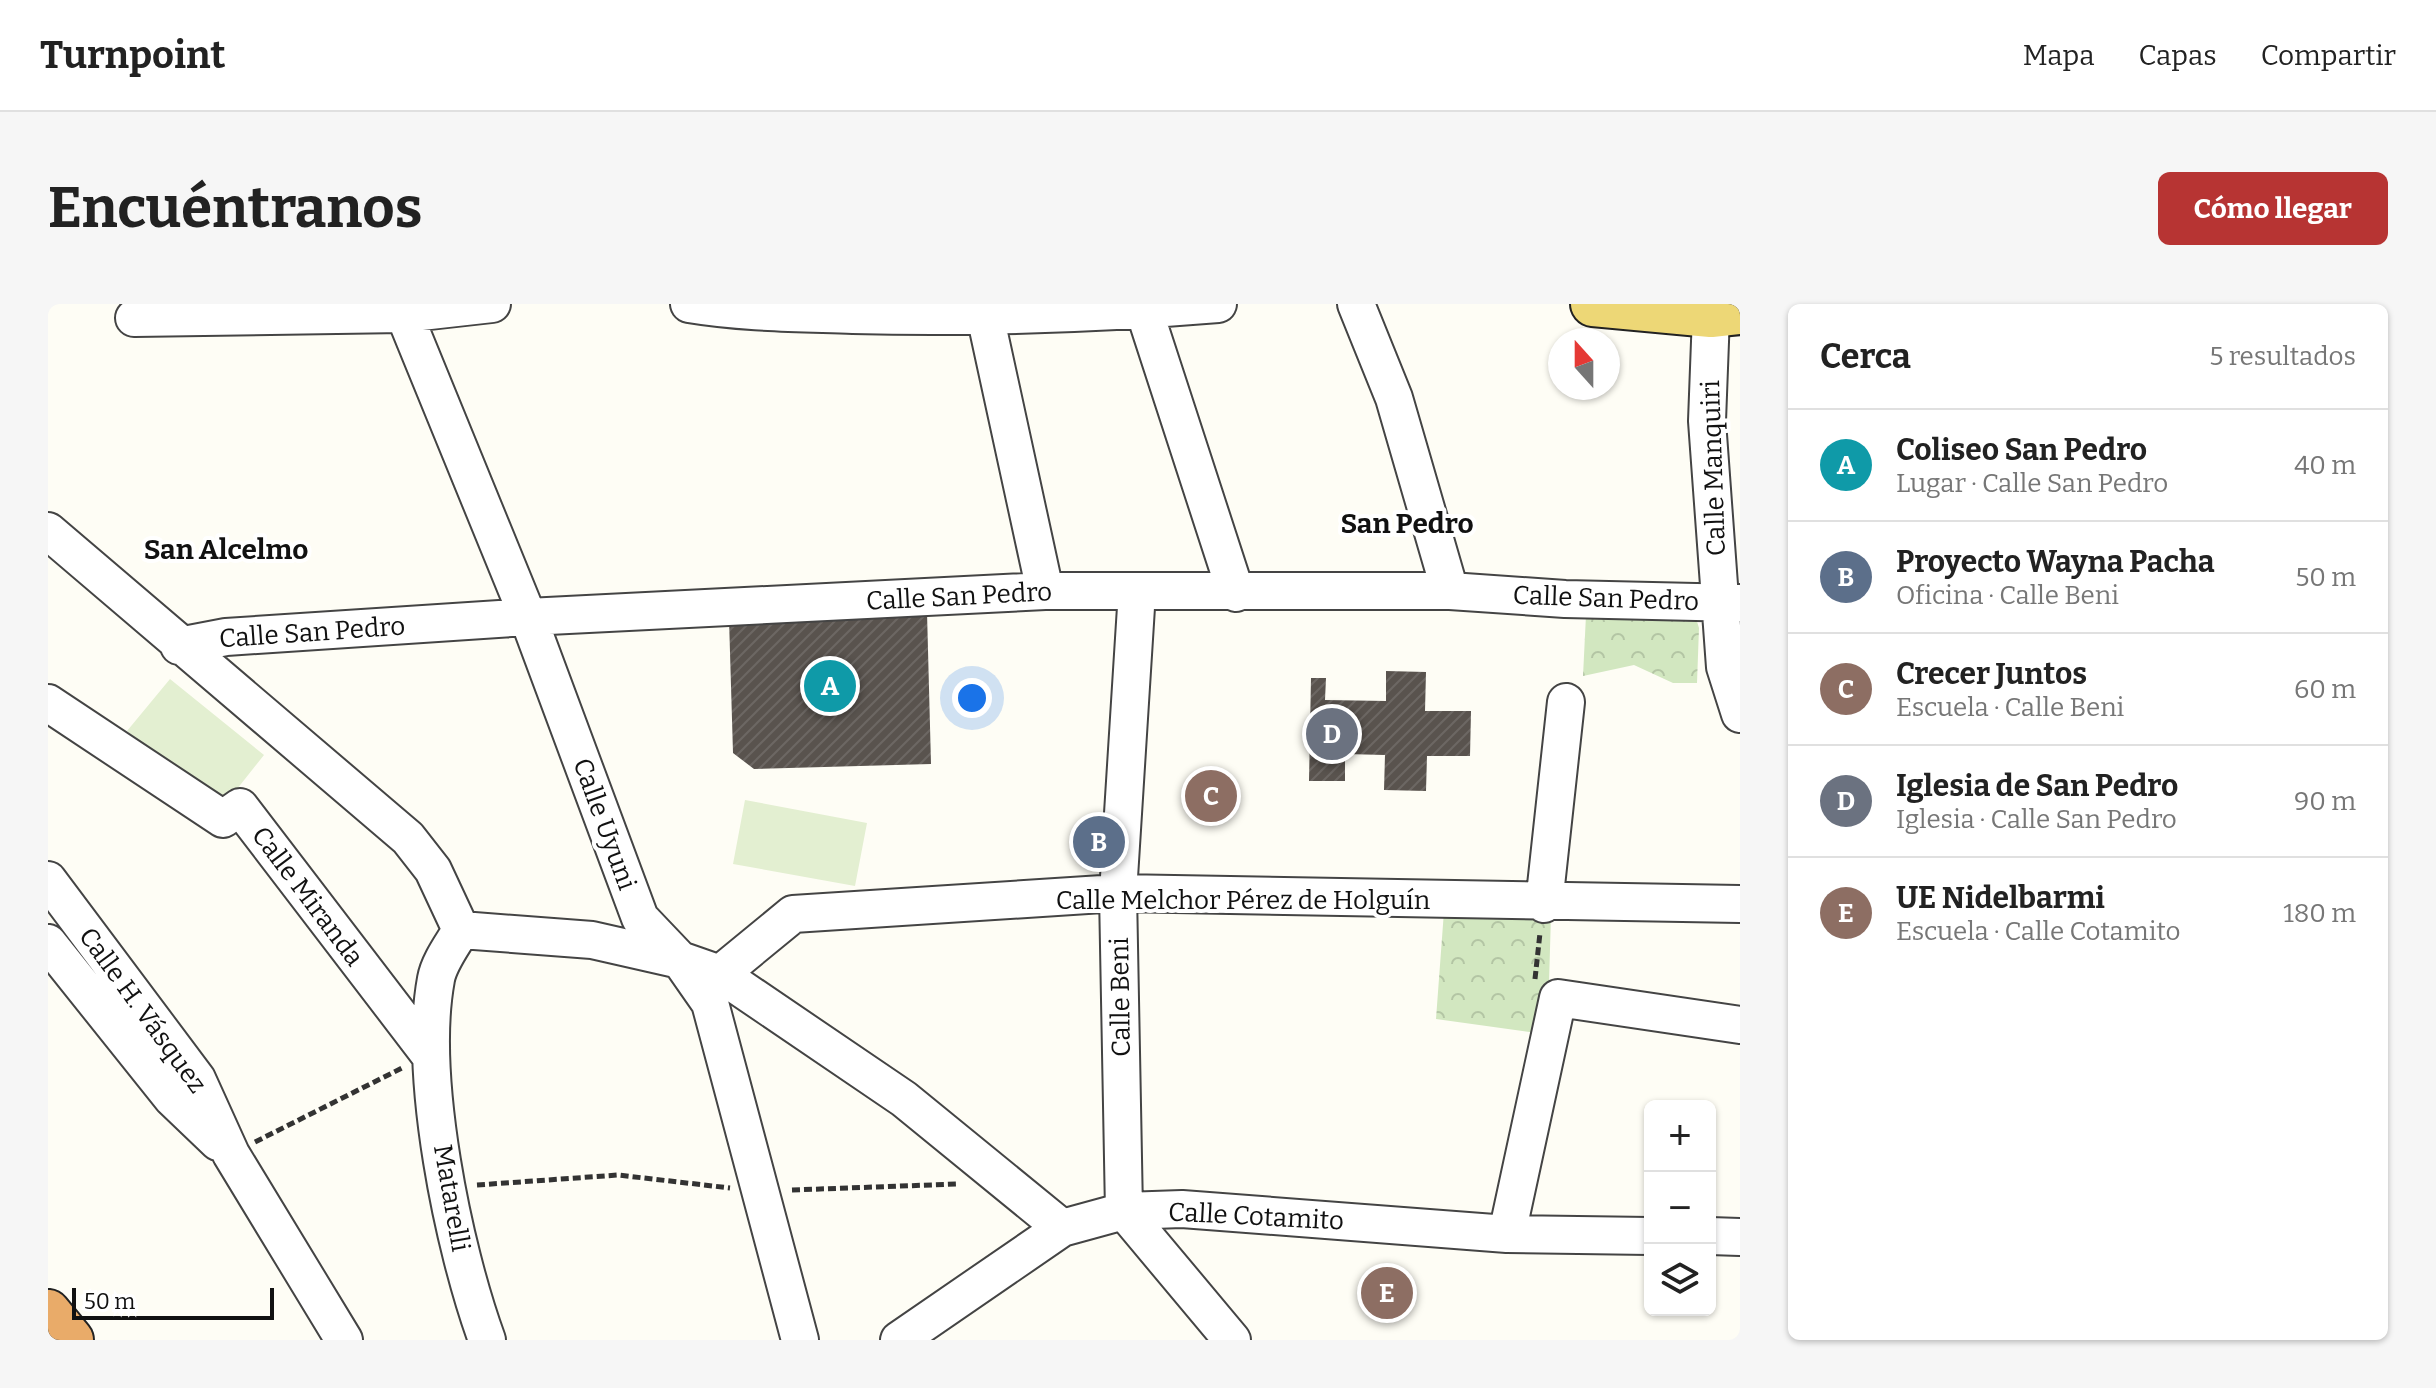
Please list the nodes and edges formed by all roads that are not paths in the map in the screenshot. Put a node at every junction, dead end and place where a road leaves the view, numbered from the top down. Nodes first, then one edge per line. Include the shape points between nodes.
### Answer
1 (492, 304) edge
2 (1218, 304) edge
3 (1356, 304) edge
4 (1593, 304) edge
5 (701, 305) edge
6 (1144, 307) edge
7 (401, 309) edge
8 (919, 310) edge
9 (1726, 313) edge
10 (985, 315) junction
11 (134, 318) dead end
12 (48, 531) edge
13 (1045, 591) junction
14 (1137, 591) junction
15 (1450, 591) junction
16 (1236, 593) junction
17 (1730, 603) edge
18 (528, 617) junction
19 (179, 646) junction
20 (1566, 702) dead end
21 (48, 703) edge
22 (1740, 714) edge
23 (48, 880) edge
24 (1118, 893) junction
25 (1544, 904) junction
26 (1740, 904) edge
27 (461, 930) junction
28 (48, 943) edge
29 (680, 960) junction
30 (720, 974) junction
31 (1740, 1025) edge
32 (429, 1054) junction
33 (231, 1154) junction
34 (1124, 1211) junction
35 (1062, 1228) junction
36 (1507, 1234) junction
37 (1644, 1236) edge
38 (1716, 1236) edge
39 (1740, 1237) edge
40 (48, 1312) edge
41 (1230, 1339) edge
42 (71, 1340) edge
43 (344, 1340) edge
44 (487, 1340) edge
45 (800, 1340) edge
46 (899, 1340) edge

1 - 7 street
2 - 6 street
3 - 15 street via 1394,398
4 - 9 main road
5 - 8 street
6 - 10 street
6 - 16 street
7 - 11 street
7 - 18 street, Calle Uyuni
8 - 10 street
9 - 17 street, Calle Manquiri via 1707,421
10 - 13 street
12 - 19 street
13 - 14 street, Calle San Pedro
13 - 18 street, Calle San Pedro
14 - 16 street, Calle San Pedro
14 - 24 street, Calle Beni
15 - 16 street, Calle San Pedro
15 - 17 street, Calle San Pedro
17 - 22 street, Calle Manquiri via 1725,667
18 - 19 street, Calle San Pedro via 226,637
18 - 29 street, Calle Uyuni via 640,918
19 - 27 street via 408,838 433,870
20 - 25 street
21 - 32 street, Calle Miranda via 223,819 240,807
23 - 33 street, Calle H. Vásquez via 197,1079
24 - 25 street, Calle Melchor Pérez de Holguín
24 - 30 street, Calle Melchor Pérez de Holguín via 793,914
24 - 34 street, Calle Beni
25 - 26 street, Calle Melchor Pérez de Holguín
27 - 29 street via 592,940
27 - 32 street, Matarelli via 436,976
28 - 33 street, Calle H. Vásquez via 172,1098
29 - 30 street
29 - 45 street, Calle Uyuni via 710,1003
30 - 35 street via 904,1099
31 - 36 street via 1558,998
32 - 44 street, Matarelli via 448,1187 469,1290
33 - 43 street
34 - 35 street, Calle Cotamito
34 - 36 street, Calle Cotamito via 1182,1209
34 - 41 street
35 - 46 street, Calle Cotamito
36 - 37 street, Calle Cotamito
38 - 39 street
40 - 42 highway

